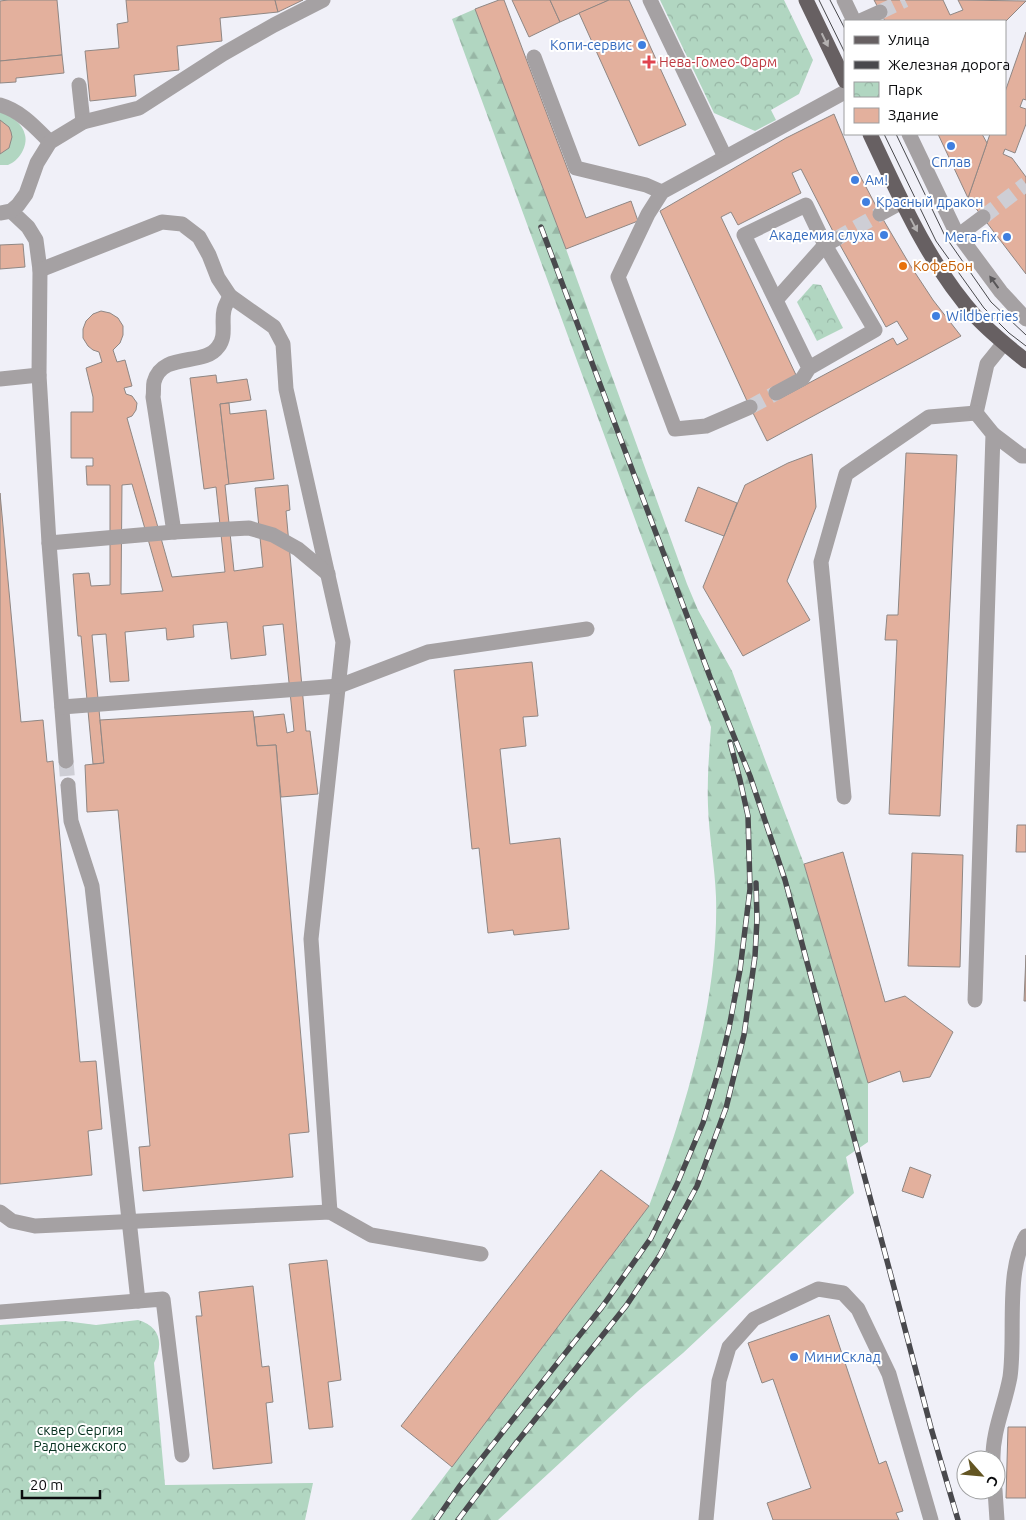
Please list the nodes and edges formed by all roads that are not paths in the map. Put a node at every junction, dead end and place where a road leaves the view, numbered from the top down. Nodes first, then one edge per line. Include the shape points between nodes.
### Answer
1 (323, 0) edge
2 (650, 0) edge
3 (806, 0) edge
4 (844, 0) edge
5 (880, 12) tunnel mouth
6 (854, 20) edge
7 (862, 20) edge
8 (534, 57) dead end
9 (844, 79) edge
10 (79, 85) dead end
11 (844, 93) edge
12 (0, 105) edge
13 (83, 122) junction
14 (870, 135) edge
15 (909, 135) edge
16 (50, 142) junction
17 (725, 157) junction
18 (662, 192) junction
19 (902, 202) junction
20 (5, 212) edge
21 (880, 214) tunnel mouth
22 (983, 217) tunnel mouth
23 (959, 235) junction
24 (831, 242) junction
25 (40, 270) junction
26 (230, 296) junction
27 (776, 300) junction
28 (1026, 319) edge
29 (1004, 343) junction
30 (1026, 361) edge
31 (809, 368) junction
32 (39, 375) junction
33 (0, 379) edge
34 (776, 393) tunnel mouth
35 (750, 407) tunnel mouth
36 (976, 413) junction
37 (993, 434) junction
38 (1026, 456) edge
39 (174, 532) junction
40 (49, 543) junction
41 (328, 574) junction
42 (587, 629) dead end
43 (339, 686) junction
44 (62, 707) junction
45 (66, 761) tunnel mouth
46 (68, 785) tunnel mouth
47 (844, 798) dead end
48 (975, 1000) dead end
49 (0, 1212) edge
50 (330, 1212) junction
51 (128, 1222) junction
52 (1026, 1236) edge
53 (481, 1254) dead end
54 (138, 1302) junction
55 (0, 1312) edge
56 (993, 1450) edge
57 (182, 1455) dead end
58 (996, 1500) edge
59 (706, 1520) edge
60 (931, 1520) edge
61 (997, 1520) edge

1 - 13 street via 257,35 139,108
2 - 17 street
3 -> 9 main road
4 - 6 street
5 - 7 street
8 - 18 street via 576,168
10 - 13 street
11 - 17 street
12 - 16 street via 28,119
13 - 16 street
14 - 19 main road
15 - 23 street
16 - 20 street via 37,164 26,194 18,205
17 - 18 street
18 - 35 street via 618,277 675,429 706,426
19 - 21 street
19 -> 29 main road via 927,248 953,286 977,318
20 - 25 street via 28,227 36,240
22 - 23 street
28 -> 23 street via 1001,292
24 - 27 street
24 - 27 street via 806,205 744,235
24 - 31 street via 875,330
25 - 26 street via 162,222 182,224 200,237 218,278
25 - 32 street
26 - 39 street via 224,308 224,334 218,348 209,355 174,362 161,369 154,381 153,397
26 - 41 street via 274,327 283,344 286,389
27 - 31 street
29 - 30 main road
29 - 36 street via 987,364
31 - 34 street via 802,379
32 - 33 street
32 - 40 street
36 - 37 street
36 - 47 street via 929,417 846,474 821,562
37 - 38 street
37 - 48 street
39 - 40 street
39 - 41 street via 249,528 273,535 298,549
40 - 44 street
41 - 43 street via 343,642
42 - 43 street via 428,652
43 - 44 street
43 - 50 street via 311,939
44 - 45 street
46 - 51 street via 71,821 92,886
49 - 51 street via 12,1221 35,1226
50 - 51 street
50 - 53 street via 371,1235
51 - 54 street
52 - 56 street via 1015,1274 1010,1376
54 - 55 street
54 - 57 street via 163,1299
58 - 61 street
59 - 60 street via 719,1381 728,1347 754,1319 818,1289 843,1293 858,1309 889,1374

